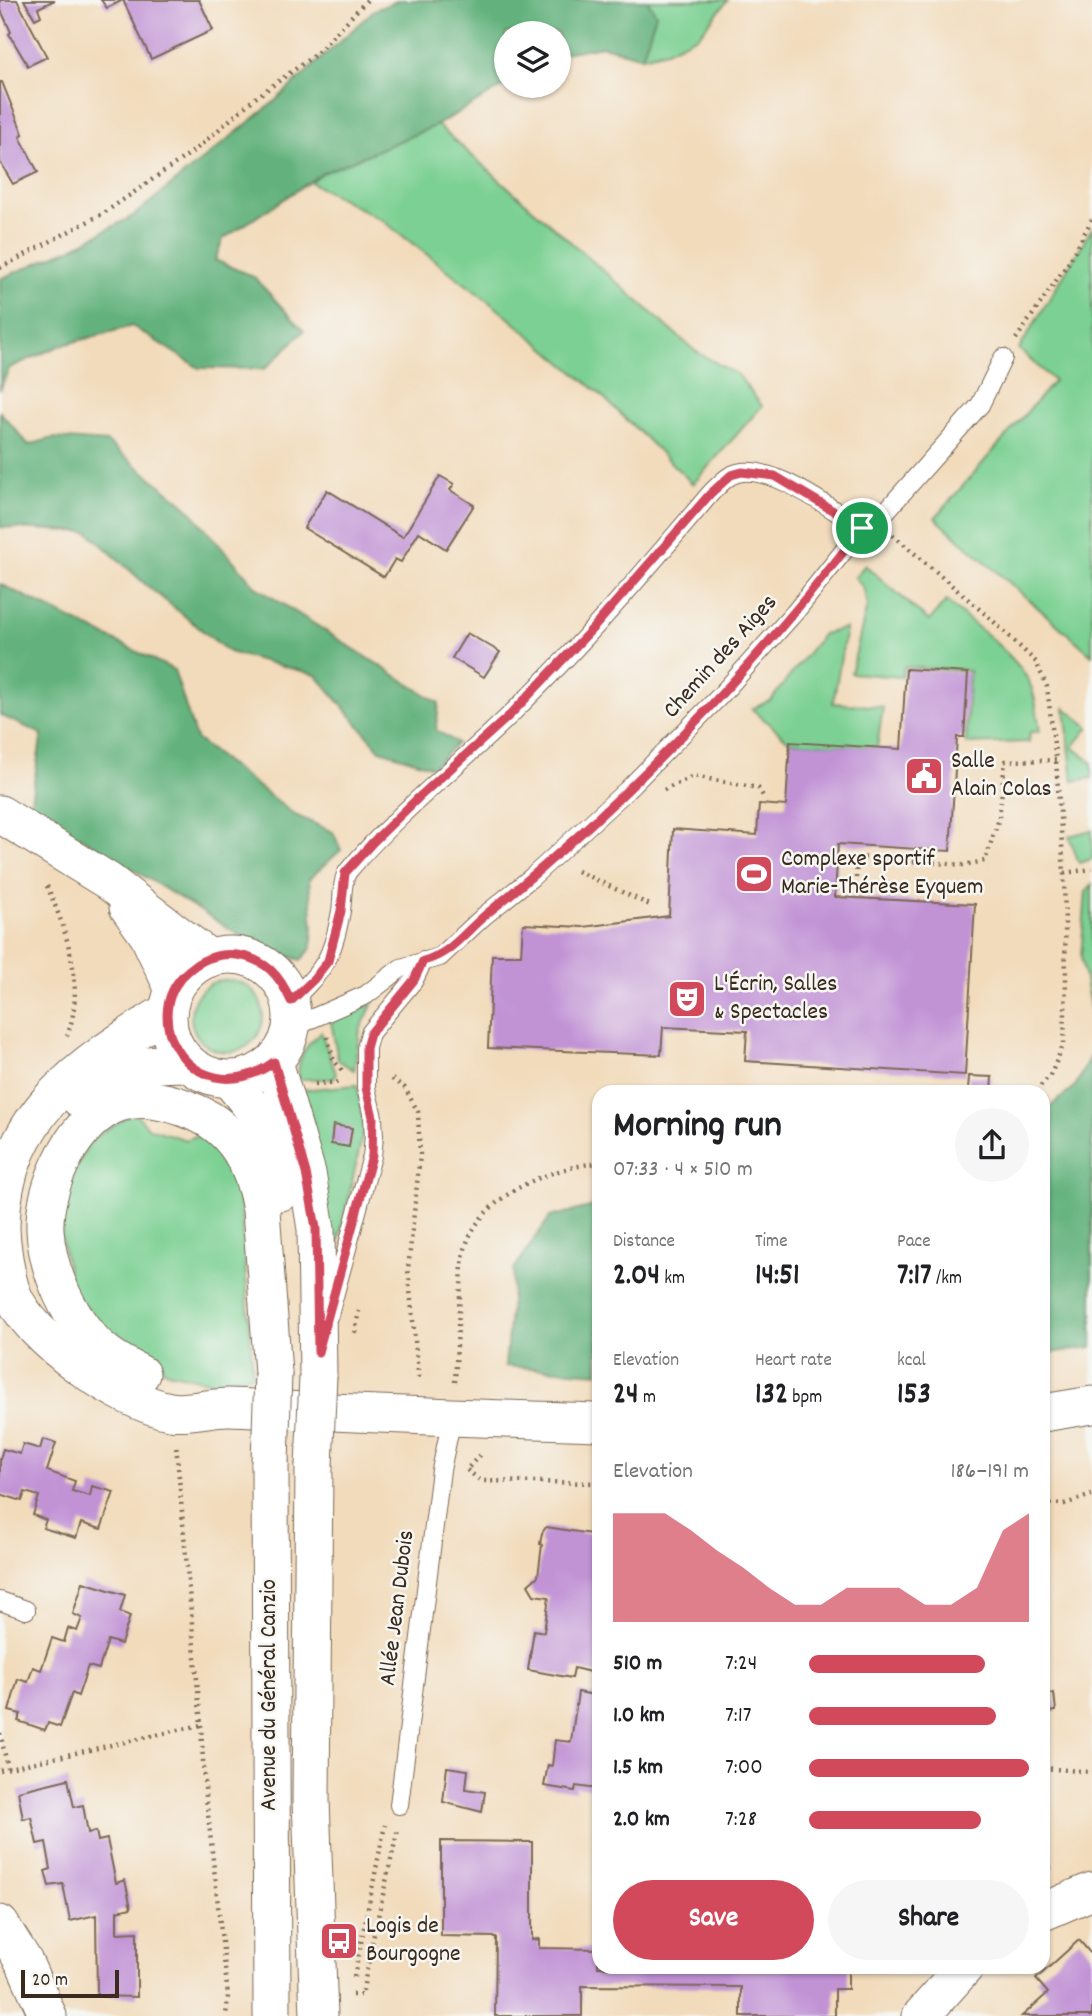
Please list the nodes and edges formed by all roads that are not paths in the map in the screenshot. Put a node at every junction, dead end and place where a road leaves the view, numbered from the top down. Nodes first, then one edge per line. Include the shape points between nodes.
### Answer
1 (1003, 358) road end
2 (862, 528) junction
3 (0, 814) edge
4 (108, 881) junction
5 (209, 958) junction
6 (423, 961) junction
7 (171, 1000) junction
8 (291, 1016) junction
9 (274, 1062) junction
10 (188, 1063) junction
11 (230, 1080) junction
12 (4, 1292) edge
13 (318, 1364) junction
14 (273, 1373) junction
15 (150, 1378) junction
16 (1092, 1405) edge
17 (227, 1407) junction
18 (1050, 1412) edge
19 (592, 1423) edge
20 (449, 1435) junction
21 (0, 1601) edge
22 (26, 1610) dead end
23 (398, 1805) road end
24 (1092, 1891) edge
25 (1050, 1909) edge
26 (0, 1924) edge
27 (959, 1974) edge
28 (318, 2001) edge
29 (48, 2016) edge
30 (272, 2016) edge
31 (921, 2016) edge

1 - 2 lane, Chemin des Aiges via 979,405 887,510
2 - 6 lane, Chemin des Aiges via 796,611 689,730 440,957
2 - 8 lane via 775,476 731,475 510,715 418,798 345,873 328,961
3 - 4 street
4 - 5 street
4 - 7 street via 148,935
5 - 7 street via 182,976
5 - 8 street via 229,954 250,957 268,967 283,982
6 - 8 lane, Chemin des Aiges via 401,968 366,995 311,1019
6 - 13 lane via 414,980 370,1034 366,1048 372,1156
7 - 10 street via 169,1030
7 - 12 street via 75,1074 25,1132 7,1177 2,1209
8 - 9 street via 285,1048
9 - 11 street via 253,1075
9 - 13 street, Avenue du Général Canzio via 306,1173 316,1228
10 - 11 street via 215,1078
10 - 12 street via 141,1065 114,1074 81,1098 59,1122 39,1154 27,1187 20,1277
11 - 14 street via 255,1111 284,1200 285,1281
12 - 15 street via 44,1311 98,1358
12 - 17 street via 40,1331 87,1370 133,1398 172,1412
13 - 28 street, Avenue du Général Canzio, bridge via 311,1800
14 - 15 street via 261,1210 247,1161 232,1138 203,1115 170,1104 130,1101 92,1119 64,1156 46,1208 46,1234 56,1276 80,1325 102,1349
14 - 30 street, Avenue du Général Canzio, bridge
15 - 17 street
16 - 18 street
17 - 20 street
19 - 20 street
20 - 23 lane, Allée Jean Dubois
21 - 22 lane
24 - 25 street
26 - 29 street via 24,1962
27 - 31 street

